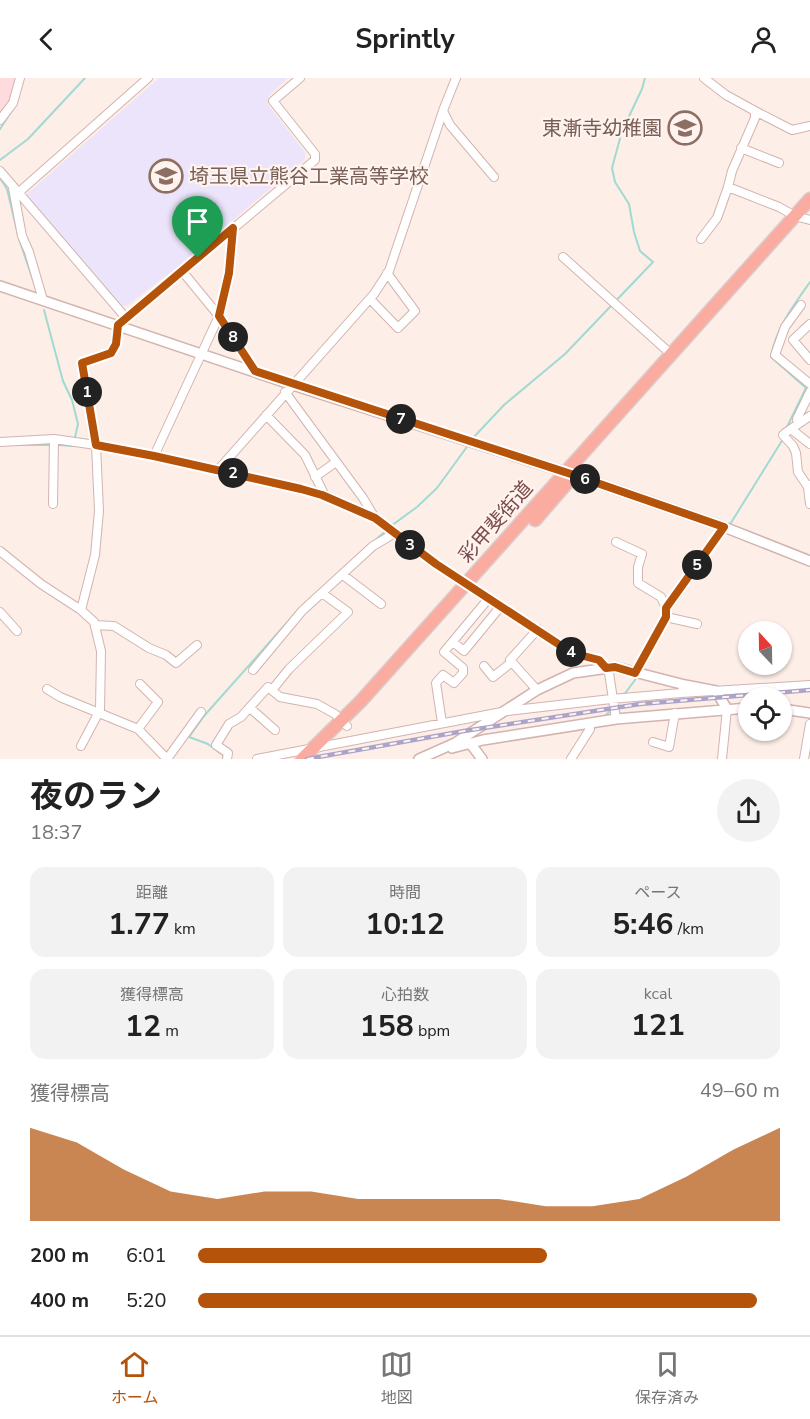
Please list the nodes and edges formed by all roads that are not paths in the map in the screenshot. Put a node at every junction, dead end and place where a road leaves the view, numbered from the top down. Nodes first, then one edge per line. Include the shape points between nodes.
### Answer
1 (20, 78) edge
2 (148, 78) edge
3 (300, 78) edge
4 (456, 78) edge
5 (704, 78) edge
6 (443, 111) junction
7 (755, 111) junction
8 (0, 120) edge
9 (810, 126) edge
10 (741, 148) junction
11 (779, 163) dead end
12 (0, 171) edge
13 (494, 177) dead end
14 (728, 187) junction
15 (15, 190) junction
16 (810, 199) edge
17 (804, 215) edge
18 (233, 228) junction
19 (701, 239) dead end
20 (563, 257) dead end
21 (182, 271) junction
22 (387, 273) junction
23 (0, 286) edge
24 (370, 299) junction
25 (43, 300) junction
26 (801, 305) dead end
27 (219, 316) junction
28 (122, 322) junction
29 (810, 324) edge
30 (201, 352) junction
31 (672, 355) junction
32 (810, 360) edge
33 (255, 371) junction
34 (810, 384) edge
35 (293, 385) junction
36 (285, 392) junction
37 (810, 392) edge
38 (266, 415) junction
39 (810, 416) edge
40 (789, 430) junction
41 (0, 442) edge
42 (54, 443) junction
43 (810, 444) edge
44 (96, 445) junction
45 (154, 456) junction
46 (336, 462) junction
47 (218, 470) junction
48 (570, 473) junction
49 (315, 477) junction
50 (809, 486) edge
51 (325, 496) junction
52 (53, 504) dead end
53 (810, 504) edge
54 (375, 518) junction
55 (724, 527) junction
56 (391, 530) junction
57 (616, 542) dead end
58 (0, 551) edge
59 (810, 561) edge
60 (343, 574) junction
61 (470, 585) junction
62 (322, 593) junction
63 (489, 598) junction
64 (381, 604) dead end
65 (501, 606) junction
66 (81, 610) junction
67 (0, 612) edge
68 (666, 613) junction
69 (697, 624) dead end
70 (95, 625) junction
71 (537, 629) junction
72 (17, 631) dead end
73 (453, 642) junction
74 (197, 645) dead end
75 (513, 662) junction
76 (484, 666) dead end
77 (606, 668) junction
78 (253, 670) dead end
79 (635, 673) junction
80 (140, 684) dead end
81 (810, 685) edge
82 (47, 689) dead end
83 (683, 689) junction
84 (272, 690) junction
85 (537, 690) junction
86 (716, 691) junction
87 (613, 699) junction
88 (250, 708) junction
89 (738, 708) edge
90 (727, 709) junction
91 (792, 710) edge
92 (201, 711) dead end
93 (507, 711) junction
94 (99, 713) junction
95 (675, 713) junction
96 (810, 713) edge
97 (616, 719) junction
98 (344, 723) junction
99 (442, 723) junction
100 (590, 723) junction
101 (810, 724) edge
102 (138, 729) junction
103 (275, 730) dead end
104 (653, 742) dead end
105 (470, 743) junction
106 (328, 745) junction
107 (81, 746) dead end
108 (438, 752) junction
109 (314, 753) edge
110 (167, 759) edge
111 (227, 759) edge
112 (257, 759) edge
113 (302, 759) edge
114 (419, 759) edge
115 (482, 759) edge
116 (571, 759) edge
117 (722, 759) edge
118 (804, 759) edge

1 - 8 street via 12,103
2 - 15 street
3 - 18 street via 273,101 315,154 315,160
4 - 6 street
5 - 7 street
6 - 13 street via 450,125
6 - 22 street
7 - 9 street via 792,130
7 - 10 street
10 - 11 street
10 - 14 street
12 - 15 street
14 - 17 street
14 - 19 street via 717,218
15 - 25 street via 22,236
15 - 28 street
16 - 17 highway, 彩甲斐街道
17 - 31 highway, 彩甲斐街道
17 - 48 highway, 彩甲斐街道
18 - 21 street
18 - 27 street via 229,273
20 - 31 street
21 - 27 street
21 - 28 street
22 - 24 street
22 - 24 street via 416,311 398,328
23 - 25 street
24 - 35 street
25 - 28 street
26 - 34 street via 785,327 775,355
27 - 30 street
27 - 33 street
28 - 30 street
28 - 44 street via 111,353 82,363
29 - 32 street via 793,340
30 - 33 street
30 - 45 street
31 - 48 highway, 彩甲斐街道
33 - 35 street
35 - 36 street
35 - 48 street
36 - 38 street
36 - 46 street
37 - 40 street
38 - 47 street
38 - 49 street via 305,455
39 - 40 street
40 - 43 street
40 - 50 street via 798,472
41 - 42 street
42 - 44 street
42 - 52 street
44 - 45 street
44 - 66 street via 99,511 95,555
45 - 47 street
46 - 49 street
46 - 54 street
47 - 51 street
48 - 55 street
48 - 61 highway, 彩甲斐街道
49 - 51 street
50 - 53 street
51 - 54 street
54 - 56 street
55 - 59 street
55 - 68 street
56 - 60 street
56 - 61 street
57 - 68 street via 642,554 638,583 661,597
58 - 66 street
60 - 62 street
60 - 64 street
61 - 63 street
61 - 98 highway, 彩甲斐街道
62 - 78 street
62 - 84 street via 348,612
63 - 65 street
63 - 73 street
65 - 71 street
65 - 73 street via 464,651
66 - 70 street
67 - 72 street
68 - 69 street
68 - 79 street
70 - 74 street via 114,626 176,663
70 - 94 street via 101,651
71 - 75 street via 510,660
71 - 77 street via 572,653 599,660
73 - 99 street via 444,652 463,668 463,673 454,682 443,675 436,683
75 - 76 street via 493,677
75 - 85 street
77 - 79 street
77 - 85 street via 573,673
77 - 87 street
79 - 83 street
80 - 102 street via 158,702
81 - 86 street
82 - 94 street
83 - 86 street
83 - 87 street
84 - 88 street via 268,687
84 - 98 street via 280,697 317,704
85 - 93 street
86 - 90 street
87 - 93 street
87 - 97 street
88 - 103 street
88 - 111 street via 229,724 216,745 228,753
89 - 90 street
90 - 95 street
90 - 117 street
91 - 96 street
92 - 110 street
93 - 99 street
93 - 108 street
94 - 102 street
94 - 107 street
95 - 97 street
95 - 104 street via 669,747
97 - 100 street
98 - 106 highway, 彩甲斐街道
98 - 109 highway, 彩甲斐街道
99 - 106 street
100 - 105 street
100 - 116 street
101 - 118 street
102 - 110 street
105 - 108 street
105 - 115 street
106 - 109 highway, 彩甲斐街道
108 - 114 street
109 - 112 street
109 - 113 highway, 彩甲斐街道

